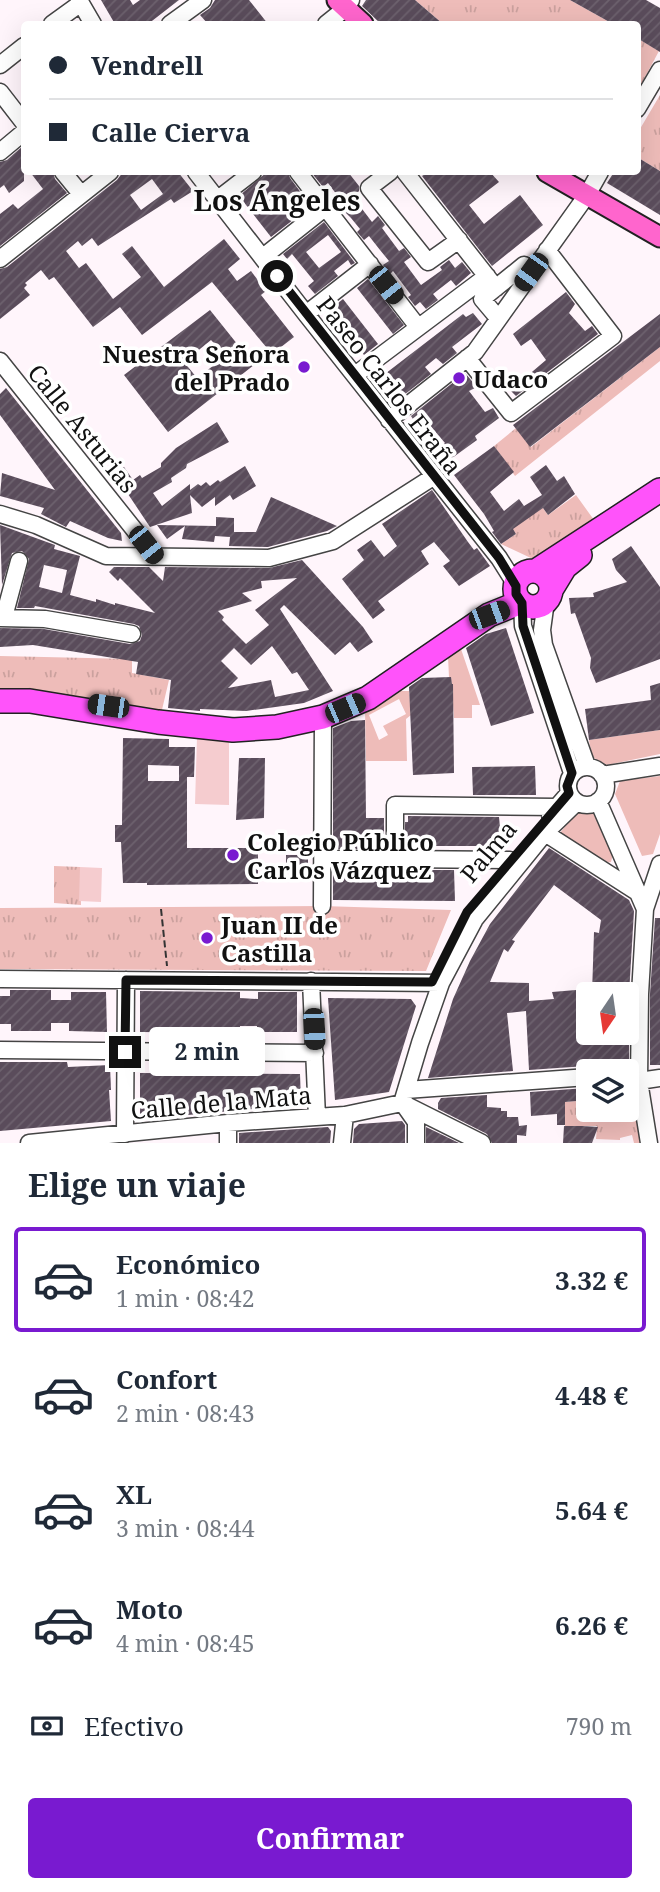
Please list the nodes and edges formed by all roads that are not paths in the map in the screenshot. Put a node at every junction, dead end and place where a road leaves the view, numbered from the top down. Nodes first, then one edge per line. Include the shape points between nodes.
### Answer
1 (203, 0) edge
2 (80, 1) edge
3 (345, 3) edge
4 (56, 21) edge
5 (91, 21) edge
6 (174, 21) edge
7 (329, 21) edge
8 (360, 21) edge
9 (21, 48) edge
10 (0, 65) edge
11 (660, 70) edge
12 (0, 92) edge
13 (641, 102) edge
14 (21, 119) edge
15 (21, 134) edge
16 (0, 152) edge
17 (65, 175) edge
18 (106, 175) edge
19 (198, 175) edge
20 (249, 175) edge
21 (306, 175) edge
22 (386, 175) edge
23 (407, 175) edge
24 (552, 175) edge
25 (598, 175) edge
26 (81, 194) junction
27 (587, 194) junction
28 (218, 199) junction
29 (326, 207) junction
30 (660, 237) edge
31 (459, 240) junction
32 (547, 250) junction
33 (263, 257) junction
34 (0, 258) edge
35 (370, 264) junction
36 (531, 272) junction
37 (491, 282) junction
38 (306, 314) junction
39 (498, 318) junction
40 (418, 327) junction
41 (467, 358) junction
42 (3, 371) edge
43 (355, 375) junction
44 (389, 420) junction
45 (433, 477) junction
46 (660, 490) edge
47 (660, 500) edge
48 (0, 514) edge
49 (156, 557) junction
50 (19, 561) dead end
51 (523, 587) junction
52 (549, 596) junction
53 (2, 618) edge
54 (132, 634) dead end
55 (0, 695) edge
56 (0, 701) edge
57 (323, 717) junction
58 (660, 766) edge
59 (579, 770) junction
60 (602, 775) junction
61 (573, 797) junction
62 (598, 801) junction
63 (557, 807) junction
64 (545, 833) junction
65 (323, 859) junction
66 (395, 859) junction
67 (510, 860) junction
68 (660, 864) edge
69 (638, 892) junction
70 (322, 906) dead end
71 (645, 909) junction
72 (660, 916) edge
73 (0, 979) edge
74 (126, 980) junction
75 (311, 981) junction
76 (437, 983) junction
77 (0, 1050) edge
78 (125, 1052) junction
79 (315, 1053) junction
80 (636, 1059) edge
81 (639, 1076) edge
82 (576, 1078) edge
83 (660, 1078) edge
84 (639, 1095) edge
85 (404, 1097) junction
86 (345, 1115) junction
87 (317, 1117) junction
88 (228, 1123) junction
89 (173, 1136) edge
90 (120, 1137) edge
91 (29, 1143) edge
92 (228, 1143) edge
93 (342, 1143) edge
94 (416, 1143) edge
95 (482, 1143) edge
96 (649, 1143) edge

1 - 6 street
2 - 4 street
2 - 5 street
3 - 7 street
3 - 8 main road
9 - 10 street
11 - 13 street
12 - 14 street
15 - 16 street
17 - 26 street
18 - 26 street
19 - 28 street, Paseo Carlos Eraña
20 - 28 street
21 - 29 street
22 - 31 street via 369,188 428,262
23 - 31 street
24 - 27 main road
25 - 27 street
26 - 34 street
27 - 30 main road
27 - 32 street
28 - 33 street, Paseo Carlos Eraña
29 - 33 street
29 - 35 street
31 - 37 street
32 - 36 street
32 - 41 street via 613,335 511,413
33 - 38 street, Paseo Carlos Eraña
35 - 38 street
35 - 40 street
36 - 37 street via 524,265
36 - 39 street
37 - 39 street via 482,299
37 - 40 street
38 - 43 street, Paseo Carlos Eraña
39 - 41 street
40 - 43 street
41 - 44 street
42 - 49 street, Calle Asturias
43 - 44 street, Paseo Carlos Eraña
44 - 45 street, Paseo Carlos Eraña
45 - 49 street via 332,541 269,558
45 - 51 street, Paseo Carlos Eraña
46 - 51 highway
47 - 52 highway via 565,567
48 - 49 street via 106,556
50 - 53 street
51 - 52 highway via 534,607
51 - 52 highway via 547,578
51 - 55 highway via 363,690 290,715 202,720 32,694
51 - 57 highway via 368,698
51 - 59 street via 523,626
52 - 59 street via 542,630 544,645
53 - 54 street via 45,619
56 - 57 highway via 30,701 233,730
57 - 65 street
58 - 60 street
59 - 60 street via 598,770
59 - 61 street via 567,786
60 - 62 street via 606,789
61 - 62 street via 585,805
61 - 63 street, Palma
61 - 64 street, Palma
62 - 69 street
63 - 66 street via 395,805
63 - 67 street, Palma
64 - 69 street
64 - 76 street, Palma via 475,919
65 - 66 street
65 - 70 street
66 - 67 street
67 - 76 street, Palma via 467,912
68 - 71 street
69 - 71 street
71 - 72 street
71 - 80 street
73 - 74 street
74 - 75 street
74 - 78 street
75 - 76 street
75 - 79 street
76 - 85 street, Palma
77 - 78 street
78 - 79 street
78 - 90 street
79 - 87 street
81 - 83 street
82 - 85 street, Calle de la Mata
84 - 96 street
85 - 86 street, Calle de la Mata
85 - 94 street via 416,1122
85 - 95 street
86 - 87 street, Calle de la Mata
86 - 93 street
87 - 88 street, Calle de la Mata
88 - 89 street, Calle de la Mata
88 - 92 street
89 - 90 street, Calle de la Mata
90 - 91 street, Calle de la Mata

